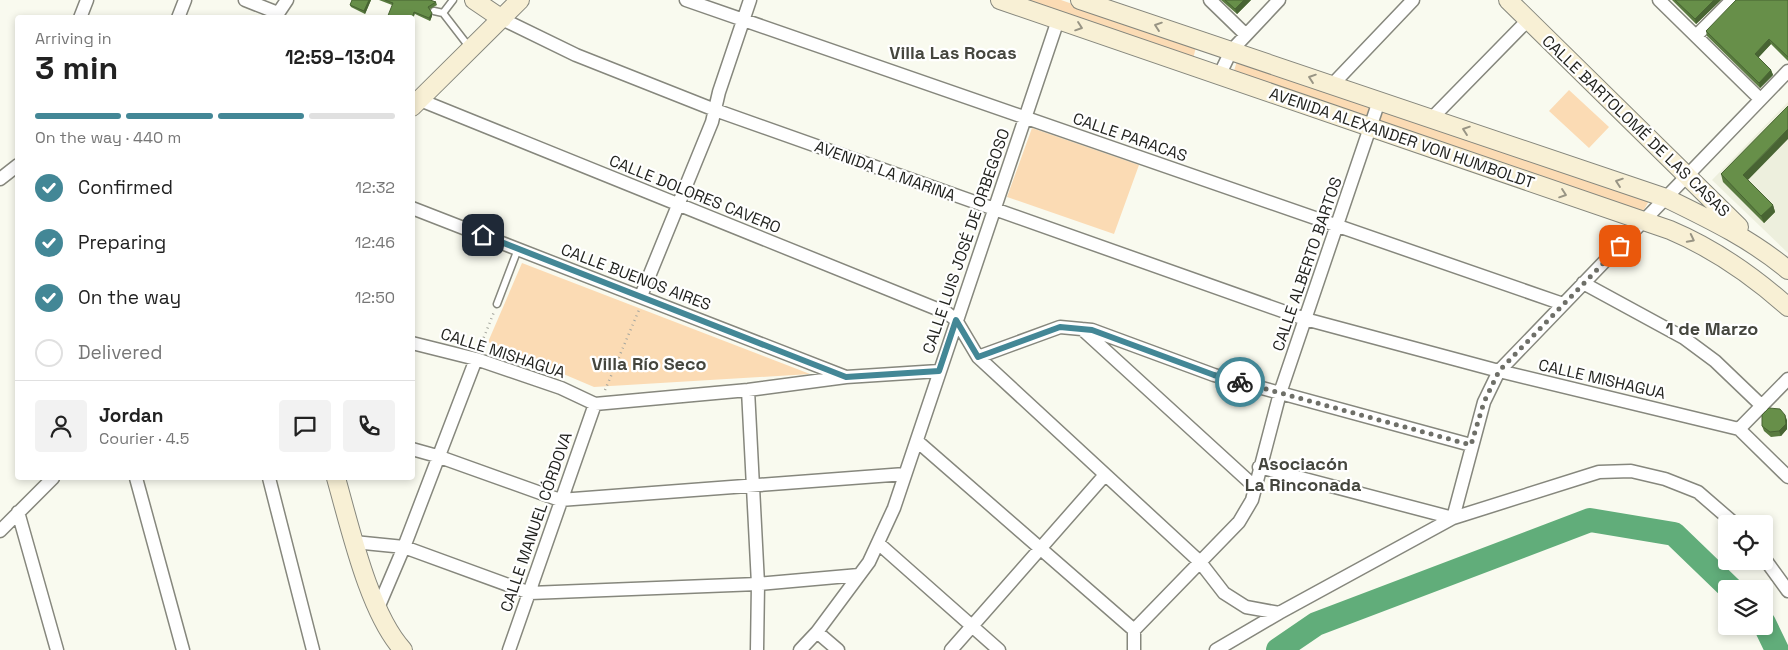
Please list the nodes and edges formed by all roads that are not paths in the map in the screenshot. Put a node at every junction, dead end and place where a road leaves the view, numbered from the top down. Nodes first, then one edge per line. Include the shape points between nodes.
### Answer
1 (87, 0) edge
2 (185, 0) edge
3 (245, 0) edge
4 (287, 0) edge
5 (453, 0) edge
6 (474, 0) edge
7 (520, 0) edge
8 (686, 0) edge
9 (750, 0) edge
10 (1000, 0) edge
11 (1080, 0) edge
12 (1210, 0) edge
13 (1279, 0) edge
14 (1413, 0) edge
15 (1508, 0) edge
16 (1659, 0) edge
17 (1732, 0) edge
18 (434, 11) dead end
19 (444, 13) junction
20 (81, 15) edge
21 (179, 15) edge
22 (277, 15) edge
23 (502, 19) junction
24 (743, 20) junction
25 (1058, 20) junction
26 (1528, 20) junction
27 (1246, 35) junction
28 (1696, 36) junction
29 (471, 49) junction
30 (1231, 51) junction
31 (1788, 71) edge
32 (1219, 76) junction
33 (1332, 85) junction
34 (1760, 100) junction
35 (1379, 101) junction
36 (416, 103) edge
37 (715, 110) junction
38 (1025, 118) junction
39 (1431, 119) junction
40 (1370, 128) junction
41 (15, 168) edge
42 (1686, 176) junction
43 (0, 180) edge
44 (1666, 198) junction
45 (678, 205) junction
46 (415, 209) edge
47 (994, 210) junction
48 (1645, 222) junction
49 (1338, 226) junction
50 (518, 249) junction
51 (1764, 251) junction
52 (1788, 270) edge
53 (1583, 284) junction
54 (641, 296) junction
55 (497, 304) road end
56 (1563, 304) junction
57 (1788, 307) edge
58 (1306, 319) junction
59 (956, 320) junction
60 (1082, 329) junction
61 (415, 344) edge
62 (978, 357) junction
63 (476, 359) junction
64 (939, 371) junction
65 (1499, 371) junction
66 (846, 377) junction
67 (1788, 380) edge
68 (748, 390) junction
69 (1280, 393) junction
70 (595, 404) junction
71 (1762, 406) junction
72 (1739, 429) junction
73 (917, 441) junction
74 (1471, 445) junction
75 (415, 451) edge
76 (437, 456) junction
77 (1259, 467) junction
78 (905, 474) junction
79 (1104, 476) junction
80 (1788, 477) edge
81 (51, 480) edge
82 (137, 480) edge
83 (270, 480) edge
84 (337, 480) edge
85 (754, 486) junction
86 (1255, 487) junction
87 (560, 500) junction
88 (18, 512) junction
89 (1725, 515) edge
90 (1453, 518) junction
91 (1, 528) edge
92 (354, 542) junction
93 (878, 543) junction
94 (404, 546) junction
95 (1039, 550) junction
96 (1200, 562) junction
97 (1773, 570) edge
98 (859, 575) junction
99 (758, 584) junction
100 (1788, 591) edge
101 (530, 593) junction
102 (378, 608) junction
103 (1278, 613) junction
104 (973, 626) junction
105 (1134, 630) junction
106 (817, 632) junction
107 (398, 647) edge
108 (57, 650) edge
109 (183, 650) edge
110 (314, 650) edge
111 (509, 650) edge
112 (757, 650) edge
113 (800, 650) edge
114 (838, 650) edge
115 (951, 650) edge
116 (999, 650) edge
117 (1134, 650) edge
118 (1216, 650) edge

1 - 20 street
2 - 21 street
3 - 22 street
4 - 22 street
5 - 19 lane
6 - 23 main road, AVENIDA LA MARINA
7 - 23 main road
8 - 24 street, CALLE PARACAS
9 - 24 street
10 - 25 main road, AVENIDA ALEXANDER VON HUMBOLDT
30 -> 11 main road, AVENIDA ALEXANDER VON HUMBOLDT
12 - 27 street
13 - 27 street
14 - 33 street
15 - 26 main road, CALLE BARTOLOMÉ DE LAS CASAS
16 - 28 street
17 - 28 street
18 - 19 lane
19 - 29 lane
23 - 29 main road
23 - 37 street, AVENIDA LA MARINA via 576,55
24 - 37 street
24 - 38 street, CALLE PARACAS
25 -> 32 main road, AVENIDA ALEXANDER VON HUMBOLDT
25 - 38 street, CALLE LUIS JOSÉ DE ORBEGOSO
26 - 39 street
26 - 42 main road, CALLE BARTOLOMÉ DE LAS CASAS
27 - 30 street
28 - 34 street
29 - 36 main road
30 - 32 street
33 -> 30 main road, AVENIDA ALEXANDER VON HUMBOLDT
31 - 34 street
32 - 40 main road, AVENIDA ALEXANDER VON HUMBOLDT
33 - 35 main road, AVENIDA ALEXANDER VON HUMBOLDT
34 - 42 street
35 - 39 main road, AVENIDA ALEXANDER VON HUMBOLDT
35 - 40 street, CALLE ALBERTO BARTOS
36 - 45 street, CALLE DOLORES CAVERO
37 - 45 street
37 - 47 street, AVENIDA LA MARINA
38 - 47 street, CALLE LUIS JOSÉ DE ORBEGOSO
38 - 49 street, CALLE PARACAS
44 -> 39 main road, AVENIDA ALEXANDER VON HUMBOLDT
40 -> 48 main road, AVENIDA ALEXANDER VON HUMBOLDT
40 - 49 street, CALLE ALBERTO BARTOS
41 - 43 street
42 - 44 street
42 - 51 main road, CALLE BARTOLOMÉ DE LAS CASAS
44 - 48 street
44 - 51 main road, AVENIDA ALEXANDER VON HUMBOLDT via 1729,229
45 - 54 street
45 - 59 street, CALLE DOLORES CAVERO via 947,313
46 - 50 street, CALLE BUENOS AIRES
47 - 58 street, AVENIDA LA MARINA
47 - 59 street, CALLE LUIS JOSÉ DE ORBEGOSO
48 - 53 street
48 -> 57 main road, AVENIDA ALEXANDER VON HUMBOLDT via 1689,238 1727,259 1758,280
49 - 56 street, CALLE PARACAS
49 - 58 street, CALLE ALBERTO BARTOS
50 - 54 street, CALLE BUENOS AIRES
50 - 55 lane
51 - 52 main road, AVENIDA ALEXANDER VON HUMBOLDT
53 - 56 street
53 - 71 street via 1684,338 1715,361
54 - 66 street, CALLE BUENOS AIRES
56 - 65 street
58 - 65 street, CALLE MISHAGUA
58 - 69 street, CALLE ALBERTO BARTOS
59 - 62 street
59 - 64 street, CALLE LUIS JOSÉ DE ORBEGOSO
60 - 62 street via 1060,327
60 - 69 street via 1214,375
60 - 86 street
61 - 63 street, CALLE MISHAGUA
62 - 79 street
63 - 70 street, CALLE MISHAGUA via 560,388
63 - 76 street
64 - 66 street, CALLE MISHAGUA
64 - 73 street, CALLE LUIS JOSÉ DE ORBEGOSO
65 - 72 street, CALLE MISHAGUA
65 - 74 street via 1484,402
66 - 68 street, CALLE MISHAGUA
67 - 71 street
68 - 70 street, CALLE MISHAGUA
68 - 85 street
69 - 74 street
69 - 77 street, CALLE ALBERTO BARTOS
70 - 87 street, CALLE MANUEL CÓRDOVA
71 - 72 street
72 - 80 street
73 - 78 street, CALLE LUIS JOSÉ DE ORBEGOSO
73 - 95 street
74 - 90 street
75 - 76 street
76 - 87 street
76 - 94 street
77 - 86 street, CALLE ALBERTO BARTOS
77 - 90 street
78 - 85 street
78 - 93 street, CALLE LUIS JOSÉ DE ORBEGOSO
79 - 95 street
79 - 96 street
81 - 88 street
82 - 109 street
83 - 110 street
84 - 92 main road
85 - 87 street
85 - 99 street
86 - 96 street, CALLE ALBERTO BARTOS via 1252,500 1239,522
87 - 101 street, CALLE MANUEL CÓRDOVA
88 - 91 street
88 - 108 street
89 - 90 street via 1698,492 1665,479 1631,471 1599,472
90 - 103 street
92 - 94 street
92 - 102 main road
93 - 98 street, CALLE LUIS JOSÉ DE ORBEGOSO
93 - 104 street
94 - 101 street
94 - 102 street
95 - 104 street
95 - 105 street
96 - 103 street via 1224,592 1246,607
96 - 105 street, CALLE ALBERTO BARTOS
97 - 100 street
98 - 99 street
98 - 106 street, CALLE LUIS JOSÉ DE ORBEGOSO
99 - 101 street
99 - 112 street
101 - 111 street, CALLE MANUEL CÓRDOVA
102 - 107 main road
103 - 118 street
104 - 115 street
104 - 116 street
105 - 117 street
106 - 113 street, CALLE LUIS JOSÉ DE ORBEGOSO
106 - 114 street

